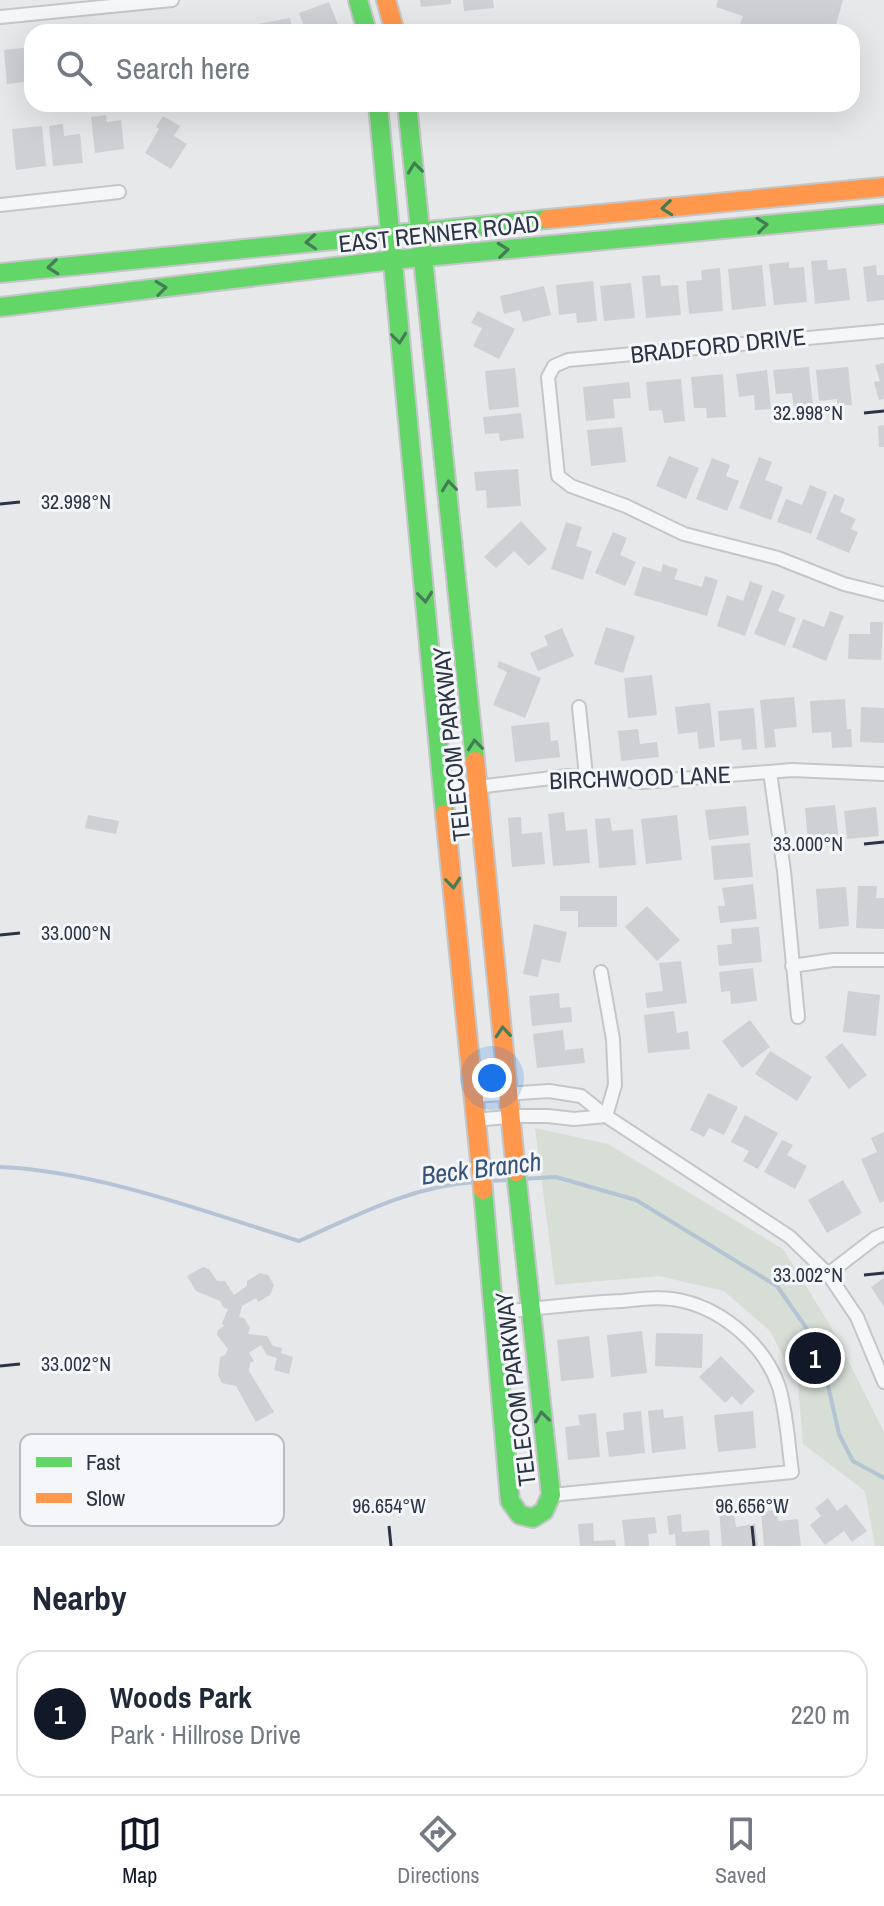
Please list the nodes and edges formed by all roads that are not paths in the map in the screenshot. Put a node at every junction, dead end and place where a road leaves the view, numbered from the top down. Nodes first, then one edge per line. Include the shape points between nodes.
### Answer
1 (172, 0) edge
2 (358, 0) edge
3 (386, 0) edge
4 (0, 17) edge
5 (365, 24) edge
6 (393, 24) edge
7 (379, 112) edge
8 (408, 112) edge
9 (884, 187) edge
10 (119, 192) dead end
11 (0, 205) edge
12 (884, 214) edge
13 (422, 232) junction
14 (389, 235) junction
15 (425, 258) junction
16 (392, 260) junction
17 (0, 273) edge
18 (0, 307) edge
19 (884, 331) edge
20 (884, 594) edge
21 (579, 707) dead end
22 (770, 772) junction
23 (884, 774) edge
24 (586, 776) junction
25 (479, 787) junction
26 (444, 791) junction
27 (884, 960) edge
28 (792, 966) junction
29 (601, 972) dead end
30 (798, 1017) dead end
31 (509, 1093) junction
32 (568, 1094) junction
33 (472, 1096) junction
34 (606, 1116) junction
35 (511, 1117) junction
36 (565, 1118) junction
37 (475, 1120) junction
38 (884, 1234) edge
39 (828, 1274) junction
40 (529, 1309) junction
41 (494, 1313) junction
42 (884, 1382) edge
43 (551, 1495) junction

1 - 4 street
2 - 5 street
3 - 6 street
7 - 14 street, TELECOM PARKWAY
13 -> 8 street, TELECOM PARKWAY
9 -> 13 street, EAST RENNER ROAD
10 - 11 street
15 -> 12 street, EAST RENNER ROAD
13 - 14 street, EAST RENNER ROAD
13 - 15 street, TELECOM PARKWAY
14 - 16 street, TELECOM PARKWAY
14 -> 17 street, EAST RENNER ROAD
15 - 16 street, EAST RENNER ROAD
25 -> 15 street, TELECOM PARKWAY
18 -> 16 street, EAST RENNER ROAD
16 -> 26 street, TELECOM PARKWAY
19 - 20 street, BRADFORD DRIVE via 568,360 554,366 548,377 558,476 571,486 684,534 778,558
21 - 24 street
22 - 23 street, BIRCHWOOD LANE
22 - 24 street, BIRCHWOOD LANE via 643,782
22 - 28 street
24 - 25 street, BIRCHWOOD LANE
25 - 26 street, BIRCHWOOD LANE
31 -> 25 street, TELECOM PARKWAY
26 -> 33 street, TELECOM PARKWAY
27 - 28 street
28 - 30 street
29 - 34 street via 615,1085
31 - 32 street
31 - 33 street
31 - 35 street, TELECOM PARKWAY
32 - 34 street via 581,1096
32 - 36 street
33 - 37 street, TELECOM PARKWAY
34 - 36 street
34 - 39 street via 790,1237
35 - 36 street
35 - 37 street
35 - 40 street, TELECOM PARKWAY
37 - 41 street, TELECOM PARKWAY
38 - 39 street
39 - 42 street via 857,1317
40 - 41 street
43 -> 40 street, TELECOM PARKWAY
40 - 43 street via 660,1299 681,1300 721,1317 755,1346 778,1385 792,1472
41 - 43 street, TELECOM PARKWAY via 510,1501 522,1517 533,1519 544,1514

